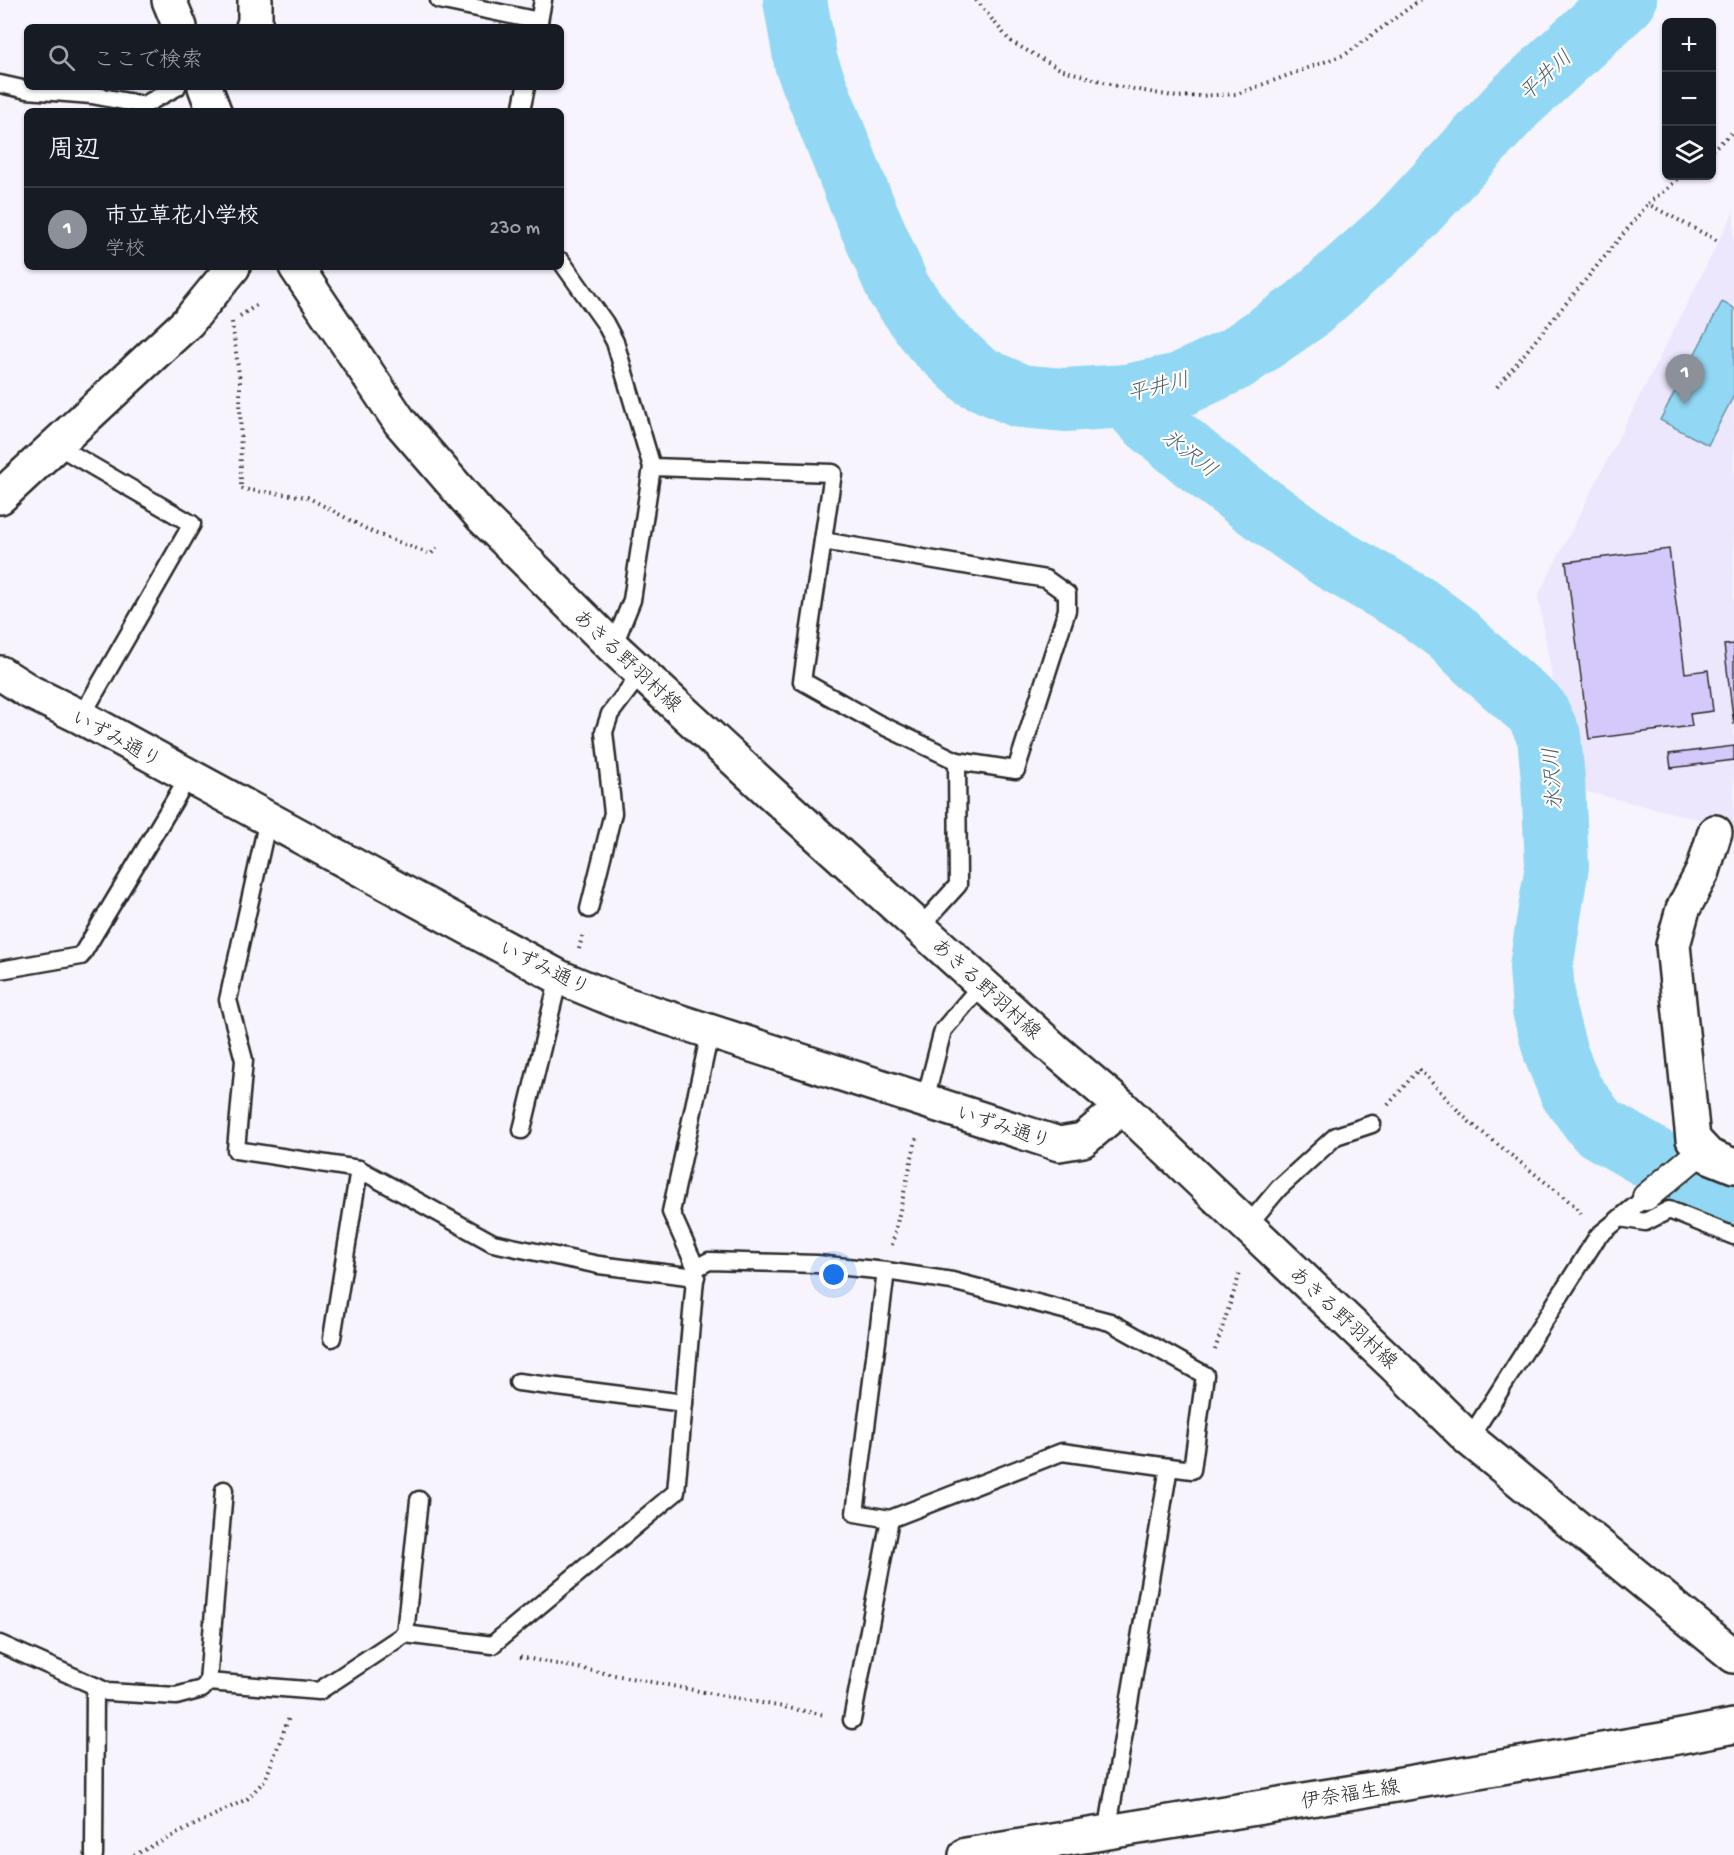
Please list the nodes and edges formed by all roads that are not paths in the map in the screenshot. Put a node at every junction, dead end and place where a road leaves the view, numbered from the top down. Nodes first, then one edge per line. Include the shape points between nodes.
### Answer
1 (169, 0) edge
2 (255, 0) edge
3 (439, 0) edge
4 (543, 0) edge
5 (179, 24) edge
6 (254, 24) edge
7 (538, 24) edge
8 (0, 84) edge
9 (24, 89) edge
10 (27, 90) edge
11 (172, 90) edge
12 (206, 90) edge
13 (525, 90) edge
14 (213, 108) edge
15 (522, 108) edge
16 (564, 265) edge
17 (231, 270) edge
18 (298, 270) edge
19 (56, 445) junction
20 (652, 466) junction
21 (0, 497) edge
22 (823, 541) junction
23 (613, 647) junction
24 (0, 673) edge
25 (641, 673) junction
26 (81, 717) junction
27 (957, 761) junction
28 (189, 776) junction
29 (268, 819) junction
30 (1715, 832) dead end
31 (589, 909) dead end
32 (920, 927) junction
33 (0, 970) edge
34 (559, 977) junction
35 (983, 983) junction
36 (710, 1032) junction
37 (925, 1100) junction
38 (1122, 1107) junction
39 (1372, 1124) road end
40 (522, 1130) dead end
41 (1699, 1153) junction
42 (1734, 1166) edge
43 (359, 1169) junction
44 (1646, 1197) joint
45 (1620, 1218) junction
46 (1247, 1226) junction
47 (1734, 1236) edge
48 (886, 1271) junction
49 (696, 1272) junction
50 (333, 1338) dead end
51 (518, 1382) dead end
52 (684, 1403) junction
53 (1469, 1439) junction
54 (1169, 1467) junction
55 (224, 1490) dead end
56 (419, 1500) dead end
57 (890, 1519) junction
58 (405, 1634) junction
59 (0, 1644) edge
60 (1734, 1656) edge
61 (208, 1682) junction
62 (95, 1686) junction
63 (852, 1720) road end
64 (1734, 1726) edge
65 (1107, 1833) junction
66 (94, 1855) edge
67 (966, 1855) edge

1 - 5 main road
2 - 6 main road
3 - 7 lane
4 - 7 lane
8 - 9 lane
10 - 11 lane via 92,95 144,105
12 - 14 main road
13 - 15 lane
16 - 20 lane via 615,342
17 - 19 main road via 188,322
18 - 23 main road, あきる野羽村線 via 400,422 482,518
19 - 21 main road
19 - 26 lane via 192,524
20 - 22 lane via 833,473
20 - 23 lane via 632,600
22 - 27 lane via 802,681
22 - 27 lane via 1046,579 1067,594 1067,610 1016,770
23 - 25 main road, あきる野羽村線
24 - 26 main road, いずみ通り
25 - 31 lane via 610,714 604,732 613,813
25 - 32 main road, あきる野羽村線
26 - 28 main road, いずみ通り
27 - 32 lane via 958,885
28 - 29 main road, いずみ通り
28 - 33 lane via 81,956
29 - 34 main road, いずみ通り
29 - 43 lane via 228,1000 244,1060 236,1150
30 - 41 main road via 1703,871 1683,909 1673,945 1693,1139
32 - 35 main road, あきる野羽村線
34 - 36 main road, いずみ通り
34 - 40 lane
35 - 37 lane via 943,1030
35 - 38 main road, あきる野羽村線
36 - 37 main road, いずみ通り
36 - 49 lane via 671,1212
37 - 38 main road, いずみ通り via 1059,1144 1083,1140
38 - 46 main road, あきる野羽村線
39 - 46 lane via 1336,1136 1279,1188
41 - 42 main road
41 - 44 street
43 - 49 lane via 493,1244 599,1265
43 - 50 lane
44 - 45 lane
45 - 47 lane via 1645,1222 1668,1210
45 - 53 lane via 1598,1236
46 - 53 main road, あきる野羽村線
48 - 49 lane via 817,1264 710,1262
48 - 54 lane via 952,1281 1110,1322 1208,1368 1192,1470
48 - 57 lane via 855,1513
49 - 52 lane
51 - 52 lane
52 - 58 lane via 676,1492 492,1645
53 - 60 main road, あきる野羽村線
54 - 57 lane via 1062,1452
54 - 65 lane
55 - 61 lane
56 - 58 lane
57 - 63 lane
58 - 61 lane via 318,1691
59 - 62 lane
61 - 62 lane via 202,1689 176,1696 107,1692
62 - 66 lane
64 - 65 main road, 伊奈福生線
65 - 67 main road, 伊奈福生線

